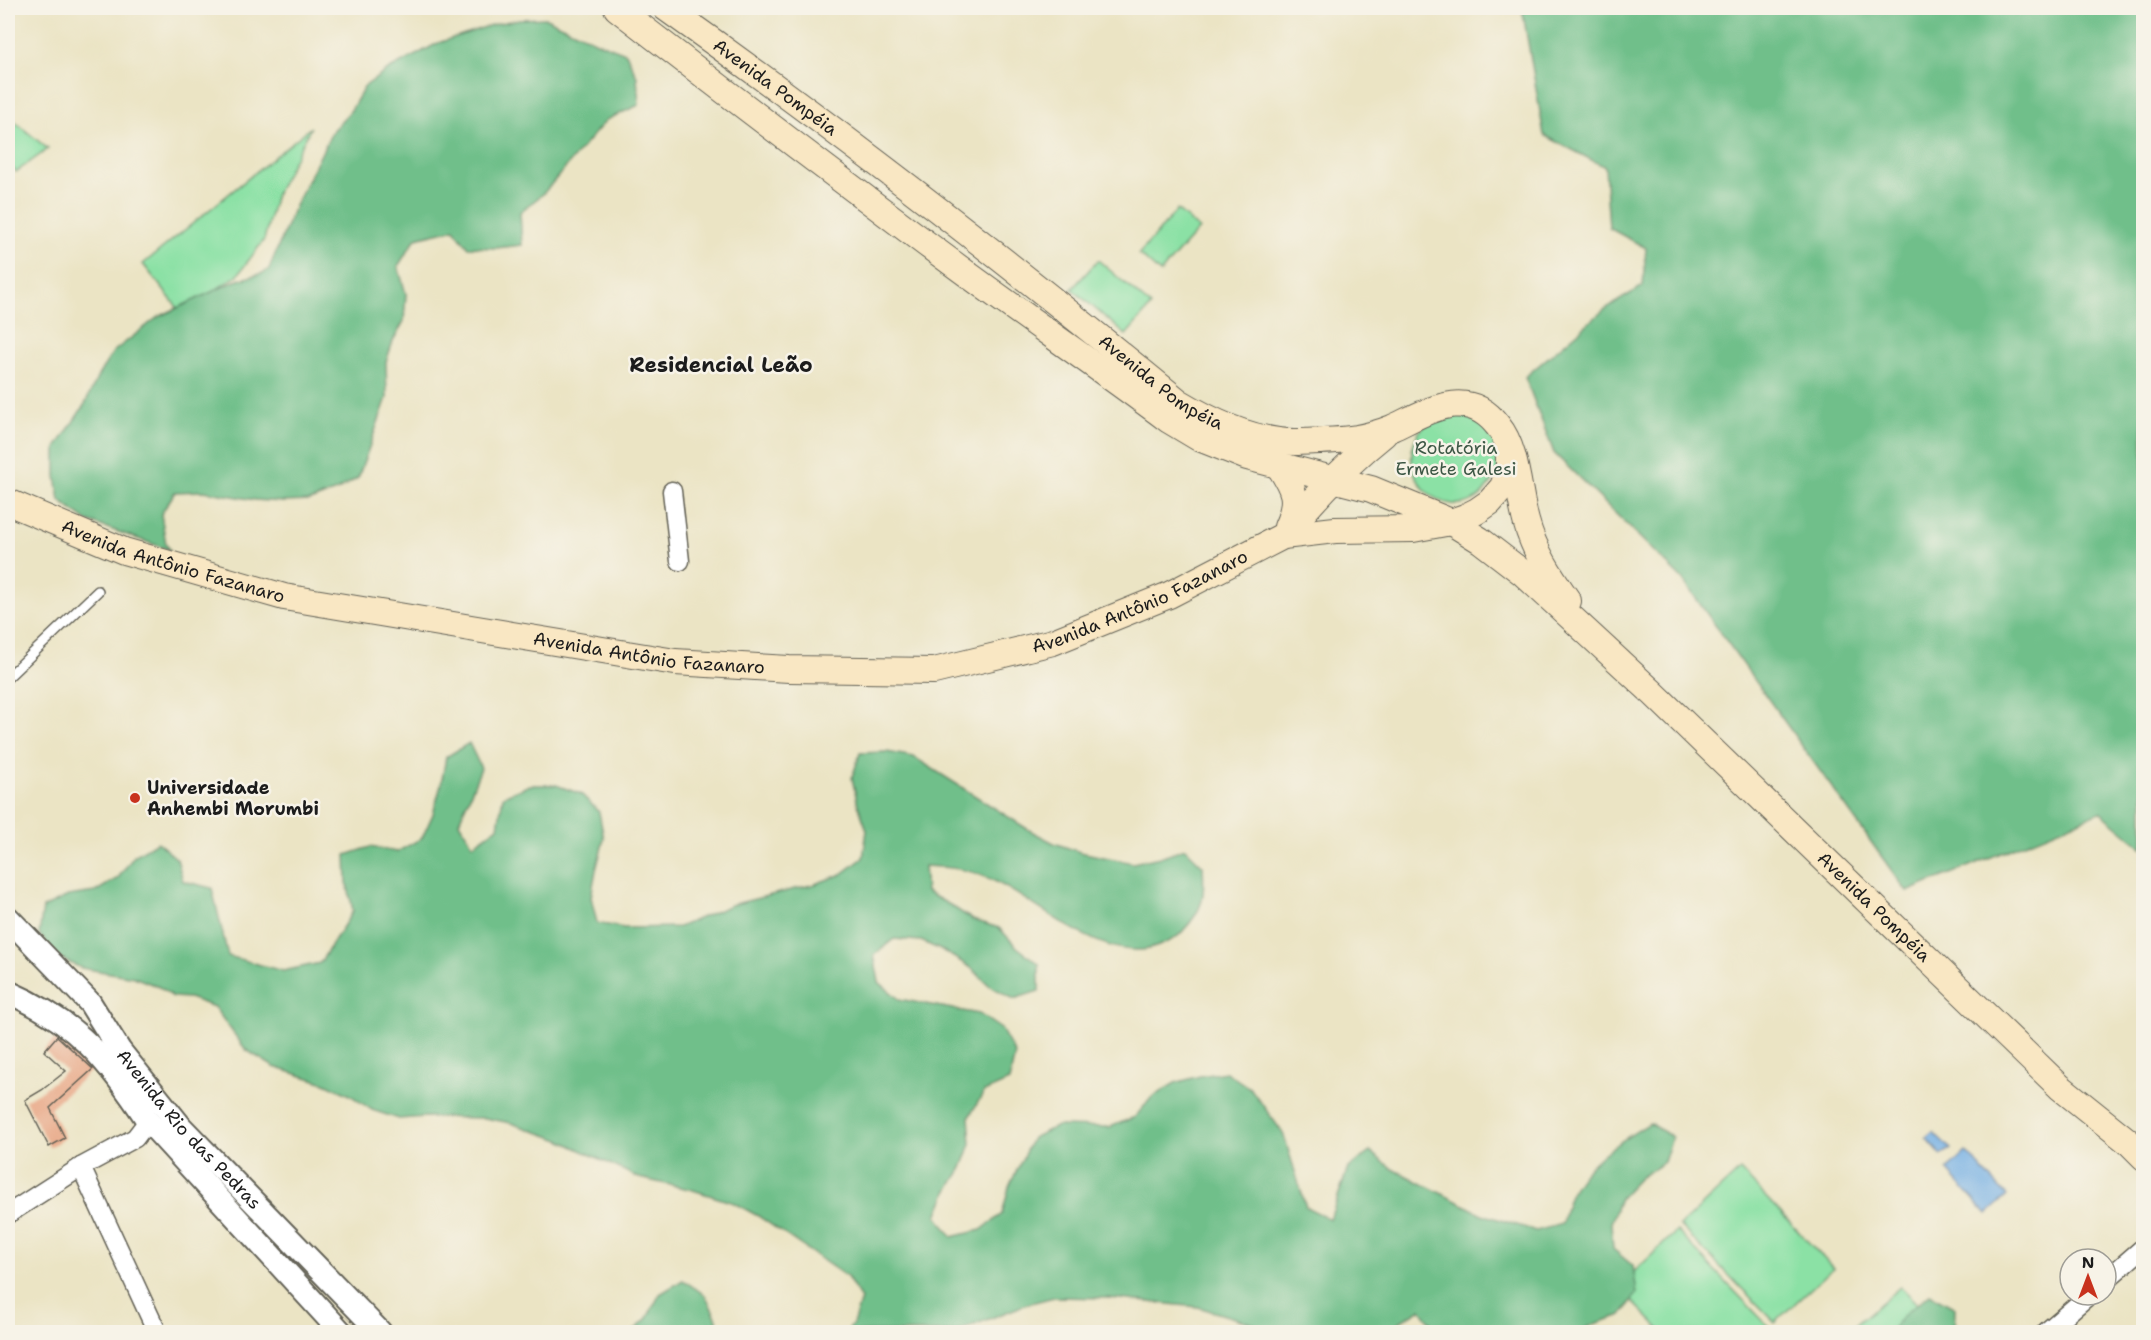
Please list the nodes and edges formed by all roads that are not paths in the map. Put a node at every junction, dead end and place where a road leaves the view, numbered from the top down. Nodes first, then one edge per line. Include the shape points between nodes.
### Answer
1 (617, 8) edge
2 (666, 8) edge
3 (711, 40) junction
4 (690, 65) junction
5 (899, 179) junction
6 (844, 180) junction
7 (1392, 428) junction
8 (1509, 450) junction
9 (1279, 466) junction
10 (1331, 480) junction
11 (672, 491) dead end
12 (8, 502) edge
13 (1451, 522) junction
14 (1283, 536) junction
15 (680, 561) dead end
16 (98, 591) dead end
17 (1608, 652) junction
18 (8, 677) edge
19 (8, 918) edge
20 (8, 992) edge
21 (148, 1121) junction
22 (2144, 1157) edge
23 (81, 1167) junction
24 (8, 1214) edge
25 (2144, 1247) edge
26 (2118, 1270) edge
27 (2075, 1307) edge
28 (157, 1332) edge
29 (341, 1332) edge
30 (380, 1332) edge
31 (2046, 1332) edge

1 - 4 main road, Avenida Pompéia
2 - 3 main road, Avenida Pompéia
3 - 4 main road via 690,51
3 - 5 main road, Avenida Pompéia
4 - 6 main road, Avenida Pompéia
5 - 6 main road via 897,193 890,198
5 - 7 main road, Avenida Pompéia via 1179,402 1200,414 1248,433 1296,442 1358,438
6 - 9 main road, Avenida Pompéia via 916,237 1169,420 1220,448
7 - 8 main road, Avenida Pompéia via 1440,406 1466,405 1490,416
7 - 10 main road, Avenida Antônio Fazanaro
8 - 13 main road, Avenida Antônio Fazanaro via 1509,469 1503,487 1491,502 1478,512
8 - 17 main road, Avenida Pompéia via 1536,552 1570,605
9 - 10 main road, Avenida Pompéia
9 - 14 main road via 1290,483 1295,502
10 - 13 main road, Avenida Pompéia via 1371,489
10 - 14 main road, Avenida Antônio Fazanaro
11 - 15 street
12 - 14 main road, Avenida Antônio Fazanaro via 124,551 284,597 675,662 789,669 933,671 1053,642 1169,595
13 - 14 main road, Avenida Antônio Fazanaro via 1413,529 1335,530
13 - 17 main road, Avenida Pompéia via 1523,573
16 - 18 lane
17 - 22 main road, Avenida Pompéia via 2060,1086
19 - 30 street, Avenida Rio das Pedras via 90,1004 120,1051 181,1127
20 - 21 street, Avenida Rio das Pedras via 81,1036 97,1051
21 - 23 street via 135,1138
21 - 29 street, Avenida Rio das Pedras
23 - 24 street
23 - 28 street
25 - 26 street
27 - 31 street

